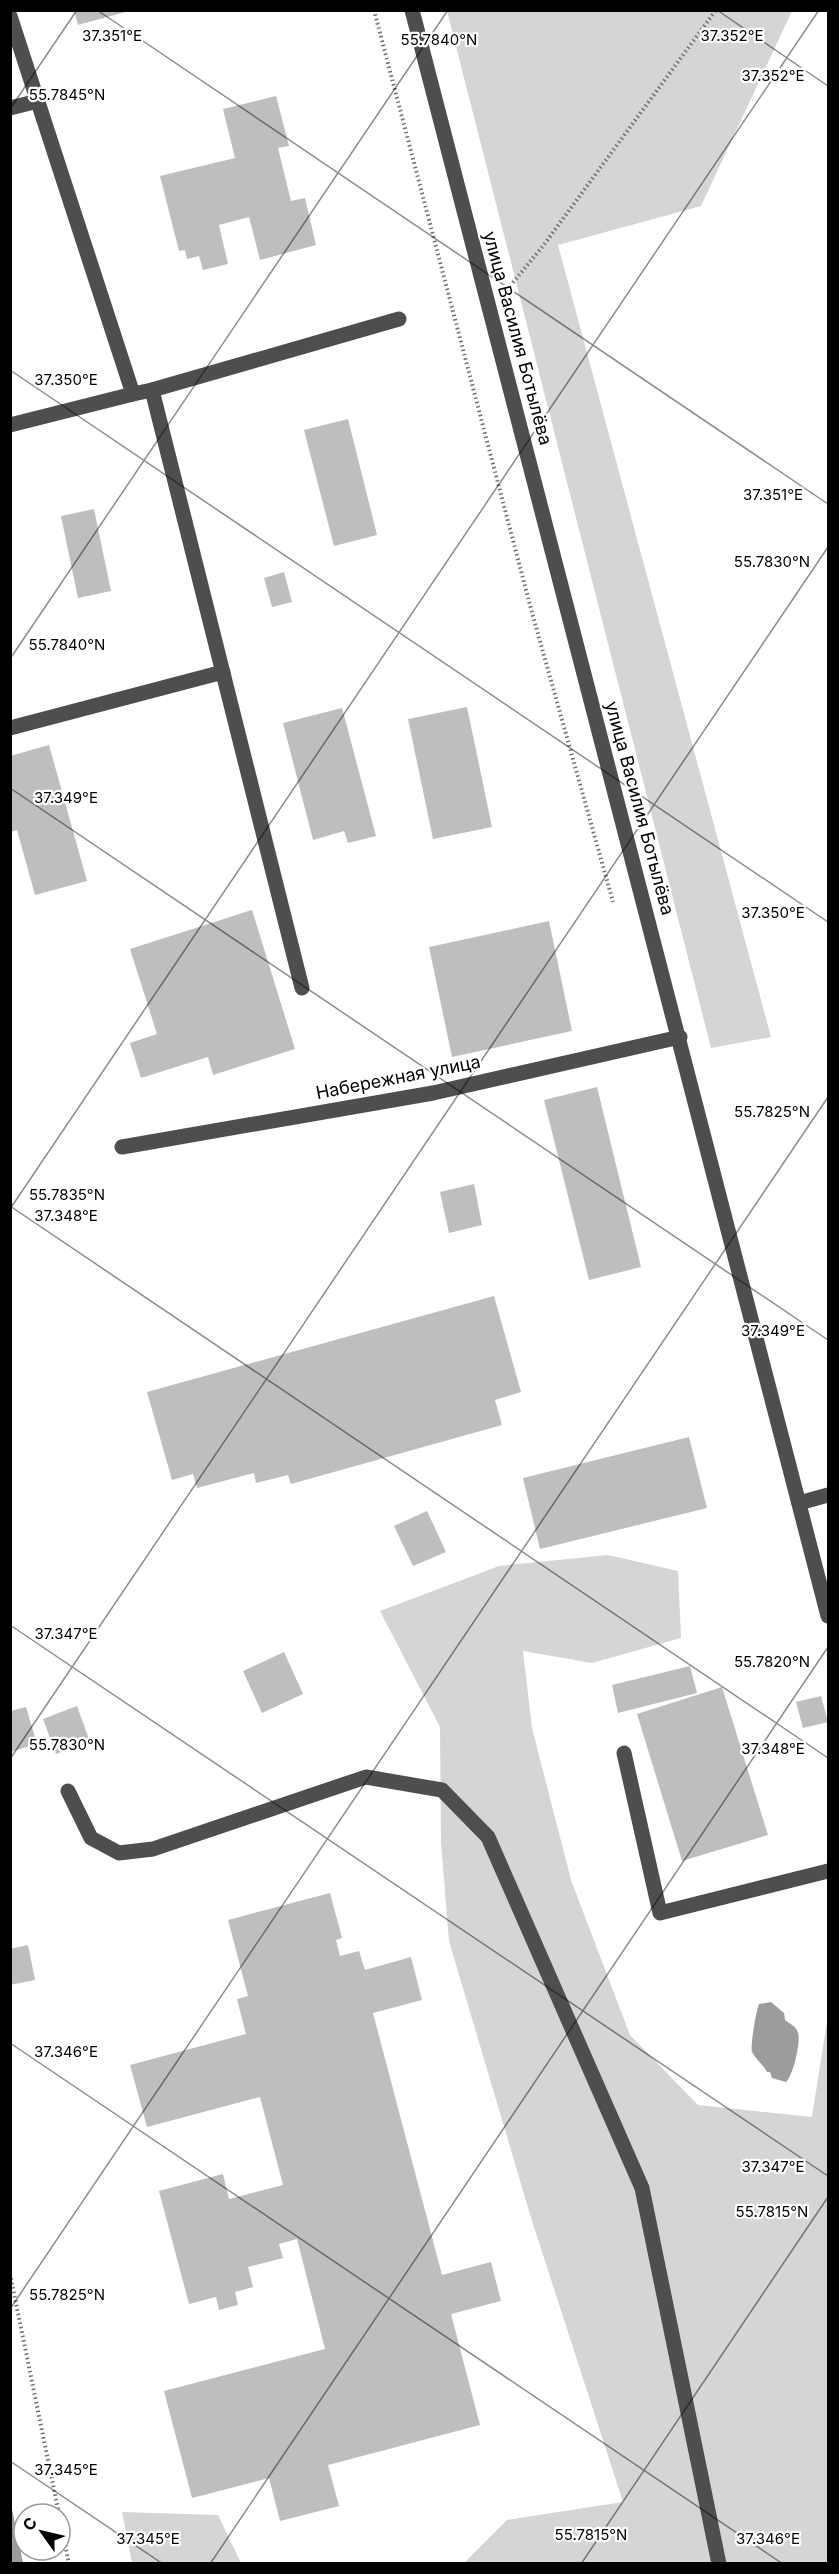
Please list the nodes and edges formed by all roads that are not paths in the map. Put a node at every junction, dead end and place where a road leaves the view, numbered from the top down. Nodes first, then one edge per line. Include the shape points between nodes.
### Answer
1 (412, 10) edge
2 (10, 16) edge
3 (38, 101) junction
4 (10, 108) edge
5 (399, 319) dead end
6 (152, 390) junction
7 (133, 394) junction
8 (10, 425) edge
9 (223, 672) junction
10 (10, 728) edge
11 (303, 988) dead end
12 (680, 1037) junction
13 (122, 1147) dead end
14 (828, 1495) edge
15 (800, 1503) junction
16 (828, 1616) edge
17 (624, 1753) dead end
18 (68, 1791) dead end
19 (828, 1871) edge
20 (719, 2564) edge

1 - 12 street, улица Василия Ботылёва
2 - 3 street
3 - 4 street
3 - 7 street
5 - 6 street
6 - 7 street
6 - 9 street
7 - 8 street
9 - 10 street
9 - 11 street
12 - 13 street, Набережная улица via 433,1093
12 - 15 street, улица Василия Ботылёва
14 - 15 street
15 - 16 street, улица Василия Ботылёва
17 - 19 street via 660,1913
18 - 20 street via 91,1838 119,1853 153,1849 366,1778 442,1790 488,1837 642,2188

